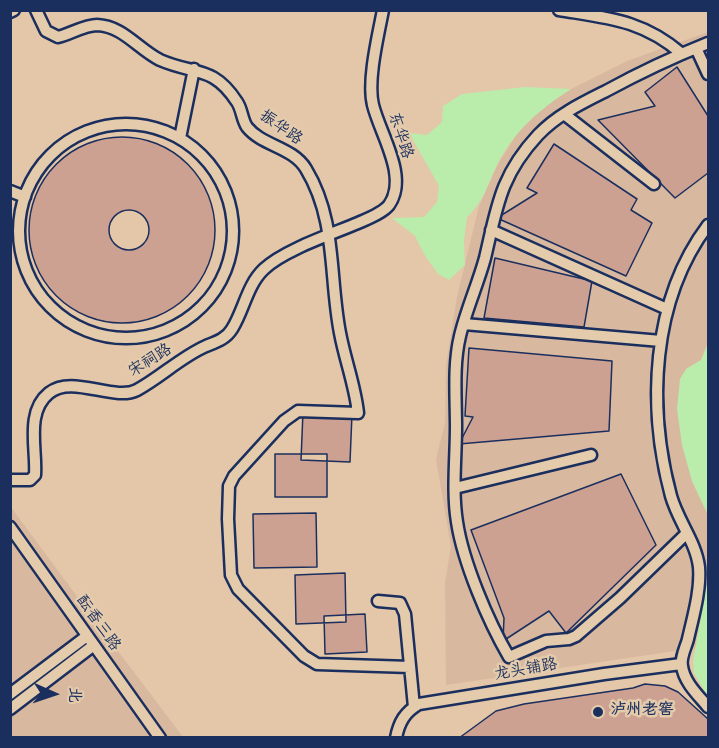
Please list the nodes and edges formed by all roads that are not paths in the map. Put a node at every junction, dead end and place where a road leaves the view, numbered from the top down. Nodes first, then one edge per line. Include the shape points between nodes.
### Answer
1 (36, 10) edge
2 (383, 10) edge
3 (559, 10) edge
4 (708, 43) edge
5 (696, 48) junction
6 (682, 54) junction
7 (194, 69) junction
8 (708, 74) edge
9 (564, 114) junction
10 (180, 138) junction
11 (654, 184) dead end
12 (10, 191) edge
13 (25, 197) junction
14 (708, 225) edge
15 (491, 230) junction
16 (330, 235) junction
17 (667, 309) junction
18 (464, 324) junction
19 (661, 341) junction
20 (591, 454) dead end
21 (10, 480) edge
22 (455, 488) junction
23 (10, 527) edge
24 (687, 533) junction
25 (378, 601) dead end
26 (91, 641) junction
27 (681, 664) junction
28 (410, 667) junction
29 (10, 694) edge
30 (414, 707) junction
31 (708, 707) edge
32 (10, 709) edge
33 (160, 738) edge
34 (396, 738) edge

1 - 7 street, 振华路 via 46,31 58,37 96,25 115,28 147,53
2 - 16 street, 东华路 via 373,60 372,103 394,164 397,186 389,206
3 - 6 street via 632,23 666,40
4 - 5 street
5 - 6 street
5 - 8 street
6 - 9 street
7 - 10 street
7 - 16 street, 振华路 via 223,82 239,104 247,126 305,166 322,200
9 - 11 street
9 - 15 street via 540,134 511,171
10 - 13 street via 165,129 128,122 91,128 58,146 34,174
10 - 13 street via 197,149 220,178 232,210 233,244 224,277 204,305 178,326 146,337 111,338 79,328 51,309 31,282 19,246 20,209
12 - 13 street
14 - 17 street via 687,261
15 - 17 street
15 - 18 street
16 - 21 street, 宋祠路 via 264,269 252,285 232,331 136,391 62,386 49,393 35,415 35,475 30,480
16 - 28 street, 振华路 via 340,332 358,413 298,411 234,476 229,486 228,508 231,575 238,589 304,656 317,664
17 - 19 street
18 - 19 street
18 - 22 street via 458,352
19 - 24 street via 658,425 662,458 675,508
20 - 22 street
22 - 24 street via 460,537 477,588 509,657 546,641 576,636
23 - 26 street, 酝香三路
24 - 27 street via 699,570
25 - 28 street via 400,603 405,614
26 - 29 street
26 - 32 street
26 - 33 street, 酝香三路
27 - 30 street, 龙头铺路
27 - 31 street via 693,690
28 - 30 street
30 - 34 street via 401,721

